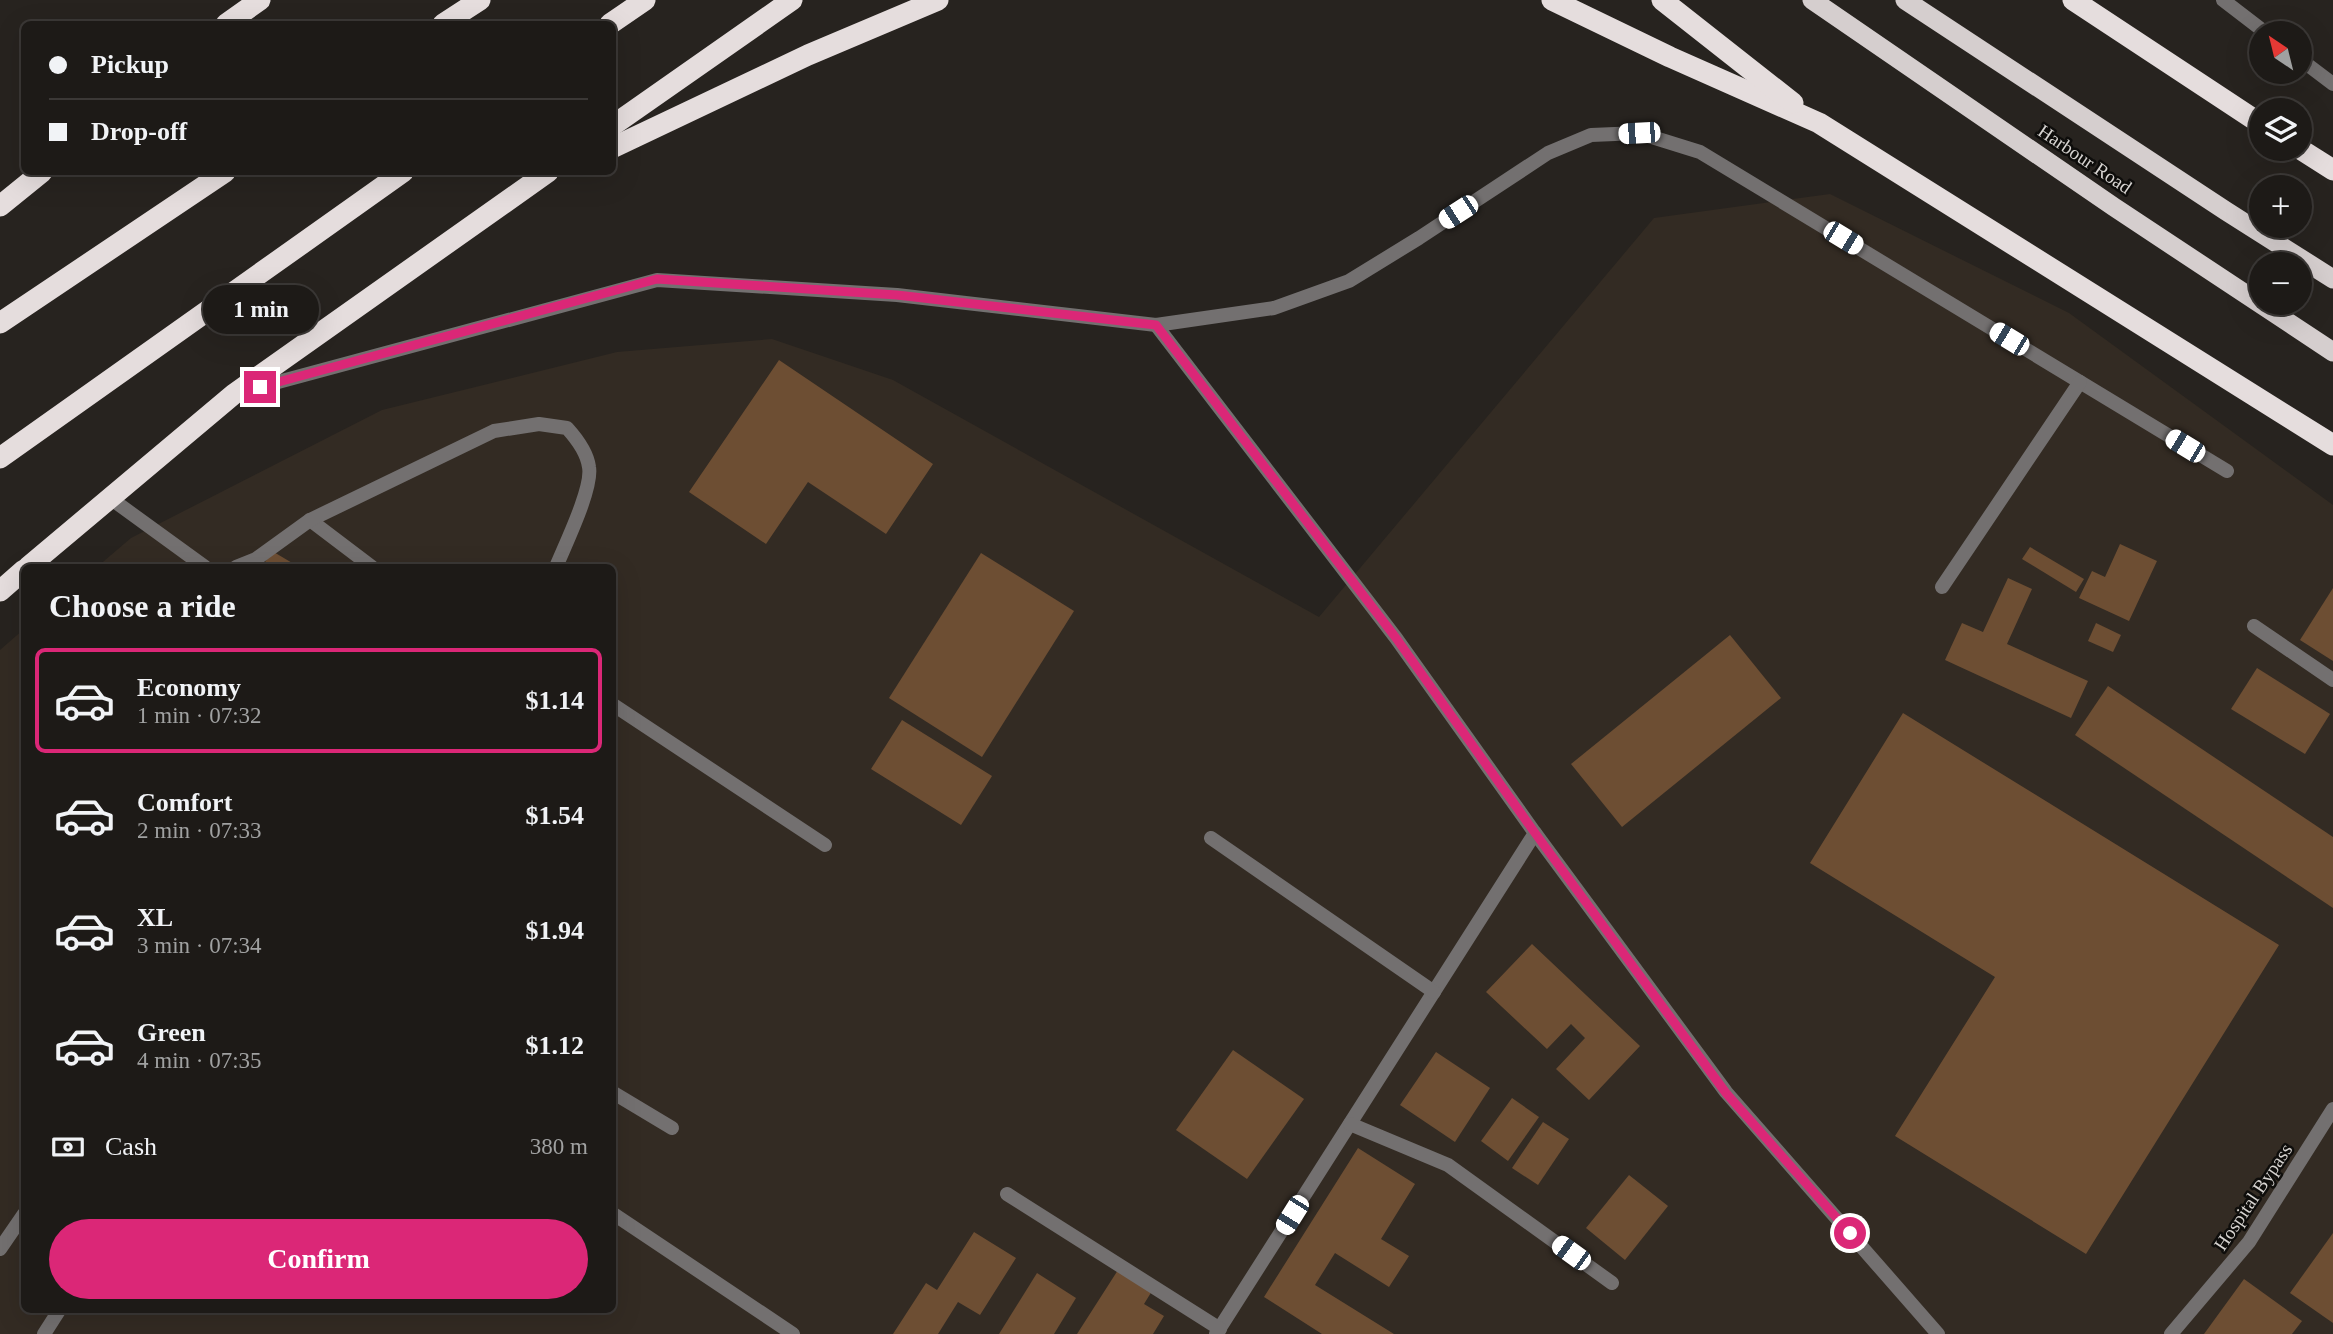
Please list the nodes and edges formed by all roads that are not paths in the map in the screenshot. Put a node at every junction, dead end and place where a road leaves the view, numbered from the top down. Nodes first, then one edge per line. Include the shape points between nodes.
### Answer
1 (260, 0) edge
2 (480, 0) edge
3 (645, 0) edge
4 (792, 0) edge
5 (938, 0) edge
6 (1552, 0) edge
7 (1662, 0) edge
8 (1812, 0) edge
9 (1905, 0) edge
10 (2073, 0) edge
11 (2223, 0) edge
12 (230, 21) edge
13 (448, 21) edge
14 (614, 21) edge
15 (2250, 21) edge
16 (2312, 68) edge
17 (2333, 84) edge
18 (2249, 116) edge
19 (616, 123) edge
20 (1819, 123) junction
21 (616, 146) edge
22 (2312, 157) edge
23 (2333, 170) edge
24 (38, 175) edge
25 (221, 175) edge
26 (399, 175) edge
27 (544, 175) edge
28 (556, 175) edge
29 (518, 193) junction
30 (0, 206) edge
31 (2333, 279) edge
32 (0, 323) edge
33 (1156, 325) junction
34 (2333, 352) edge
35 (2080, 382) junction
36 (234, 394) junction
37 (2333, 445) edge
38 (0, 458) edge
39 (2227, 471) dead end
40 (110, 498) junction
41 (310, 520) junction
42 (31, 564) edge
43 (201, 564) edge
44 (244, 564) edge
45 (368, 564) edge
46 (557, 564) edge
47 (21, 572) edge
48 (1942, 587) dead end
49 (0, 591) edge
50 (2254, 626) dead end
51 (2333, 680) edge
52 (616, 712) edge
53 (1535, 833) junction
54 (1211, 838) dead end
55 (825, 845) dead end
56 (1434, 992) junction
57 (616, 1094) edge
58 (2333, 1109) edge
59 (1350, 1124) junction
60 (672, 1128) dead end
61 (1007, 1194) dead end
62 (616, 1216) edge
63 (21, 1218) edge
64 (0, 1249) edge
65 (1612, 1283) dead end
66 (57, 1313) edge
67 (1218, 1331) edge
68 (44, 1334) edge
69 (793, 1334) edge
70 (1938, 1334) edge
71 (2171, 1334) edge

1 - 12 highway
2 - 13 highway
3 - 14 highway
4 - 19 highway
5 - 21 highway via 808,55
6 - 20 highway
7 - 20 highway
8 - 34 highway, Harbour Road
9 - 31 highway, Harbour Road
10 - 18 highway
11 - 15 street
16 - 17 street
20 - 37 highway
22 - 23 highway
24 - 30 highway
25 - 32 highway
26 - 38 highway
27 - 29 highway
28 - 29 highway
29 - 36 highway
33 - 35 street via 1274,307 1349,281 1548,153 1591,135 1639,133 1700,152
33 - 36 street via 897,295 657,279
33 - 53 street via 1396,638
35 - 39 street
35 - 48 street
36 - 40 highway
40 - 42 highway
40 - 43 street
41 - 44 street
41 - 45 street
41 - 46 street via 494,431 539,424 567,429 581,445 589,466 579,512
47 - 49 highway
50 - 51 street
52 - 55 street
53 - 56 street
53 - 70 street via 1726,1093
54 - 56 street
56 - 59 street
57 - 60 street
58 - 71 street, Hospital Bypass via 2249,1242
59 - 65 street via 1448,1165
59 - 67 street
61 - 67 street
62 - 69 street
63 - 64 street
66 - 68 street

